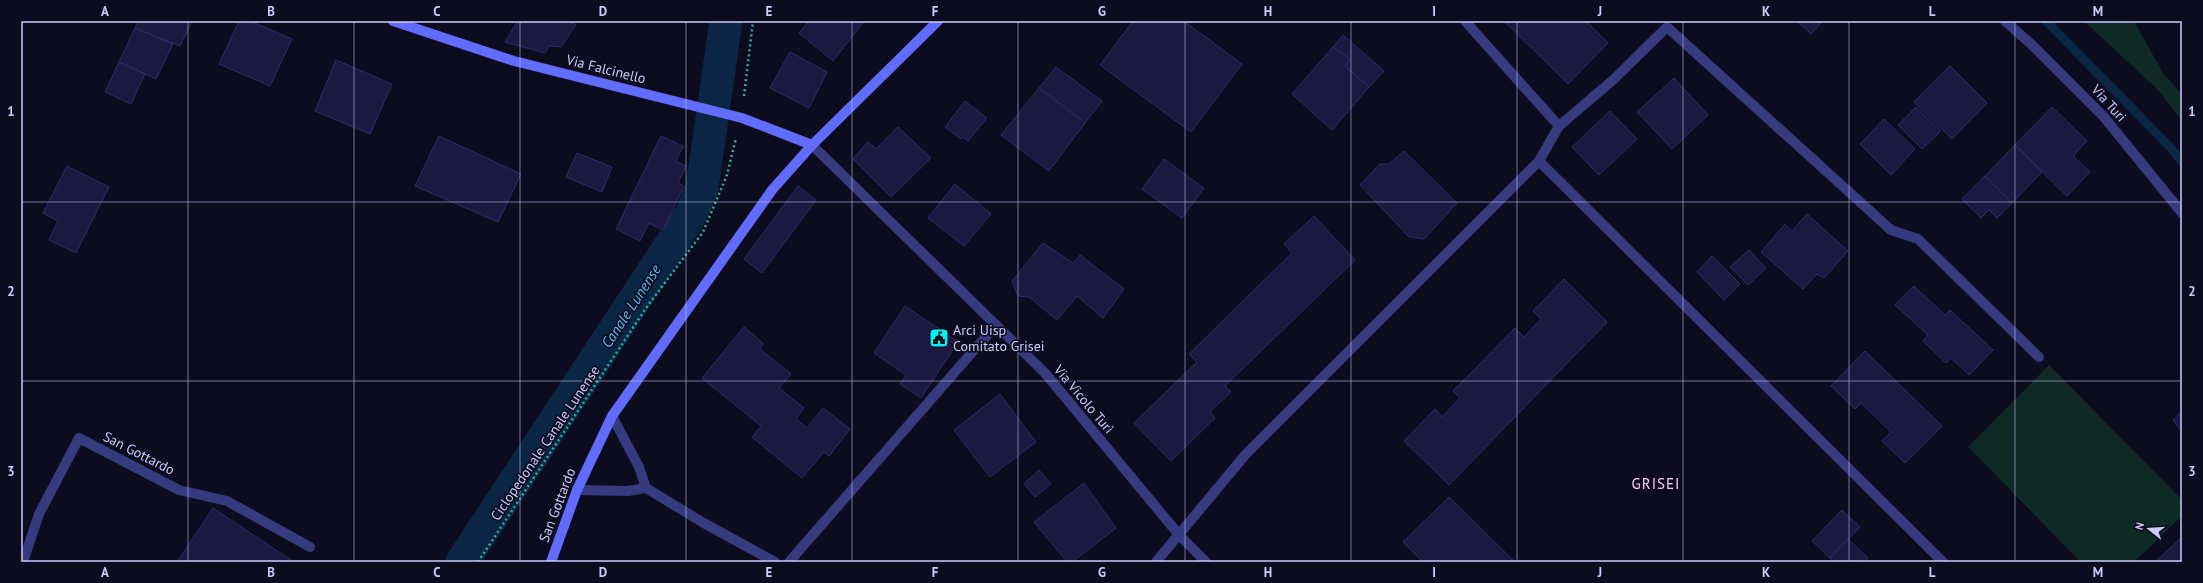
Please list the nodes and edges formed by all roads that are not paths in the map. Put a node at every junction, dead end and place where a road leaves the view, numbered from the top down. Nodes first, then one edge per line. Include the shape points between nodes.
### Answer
1 (393, 21) edge
2 (938, 21) edge
3 (1465, 21) edge
4 (2005, 21) edge
5 (1559, 126) junction
6 (812, 145) junction
7 (1539, 161) junction
8 (2182, 213) edge
9 (996, 325) junction
10 (2039, 357) dead end
11 (612, 416) junction
12 (646, 488) junction
13 (577, 490) junction
14 (1180, 536) junction
15 (310, 547) dead end
16 (23, 562) edge
17 (551, 562) edge
18 (775, 562) edge
19 (789, 562) edge
20 (1156, 562) edge
21 (1206, 562) edge
22 (1943, 562) edge

1 - 6 street, Via Falcinello via 514,61 742,118
2 - 6 street
3 - 5 street
4 - 8 street, Via Turi via 2104,117
5 - 7 street
5 - 10 street via 1613,80 1667,27 1891,230 1918,239
6 - 9 street, Via Vicolo Turì
6 - 11 street via 772,190
7 - 14 street via 1246,454
7 - 22 street
9 - 14 street, Via Vicolo Turì via 1045,373
9 - 19 street
11 - 12 street via 639,467
11 - 13 street, San Gottardo
12 - 13 street via 628,491
12 - 18 street
13 - 17 street, San Gottardo
14 - 20 street
14 - 21 street, Via Vicolo Turì
15 - 16 street, San Gottardo via 226,501 179,490 79,438 39,514

